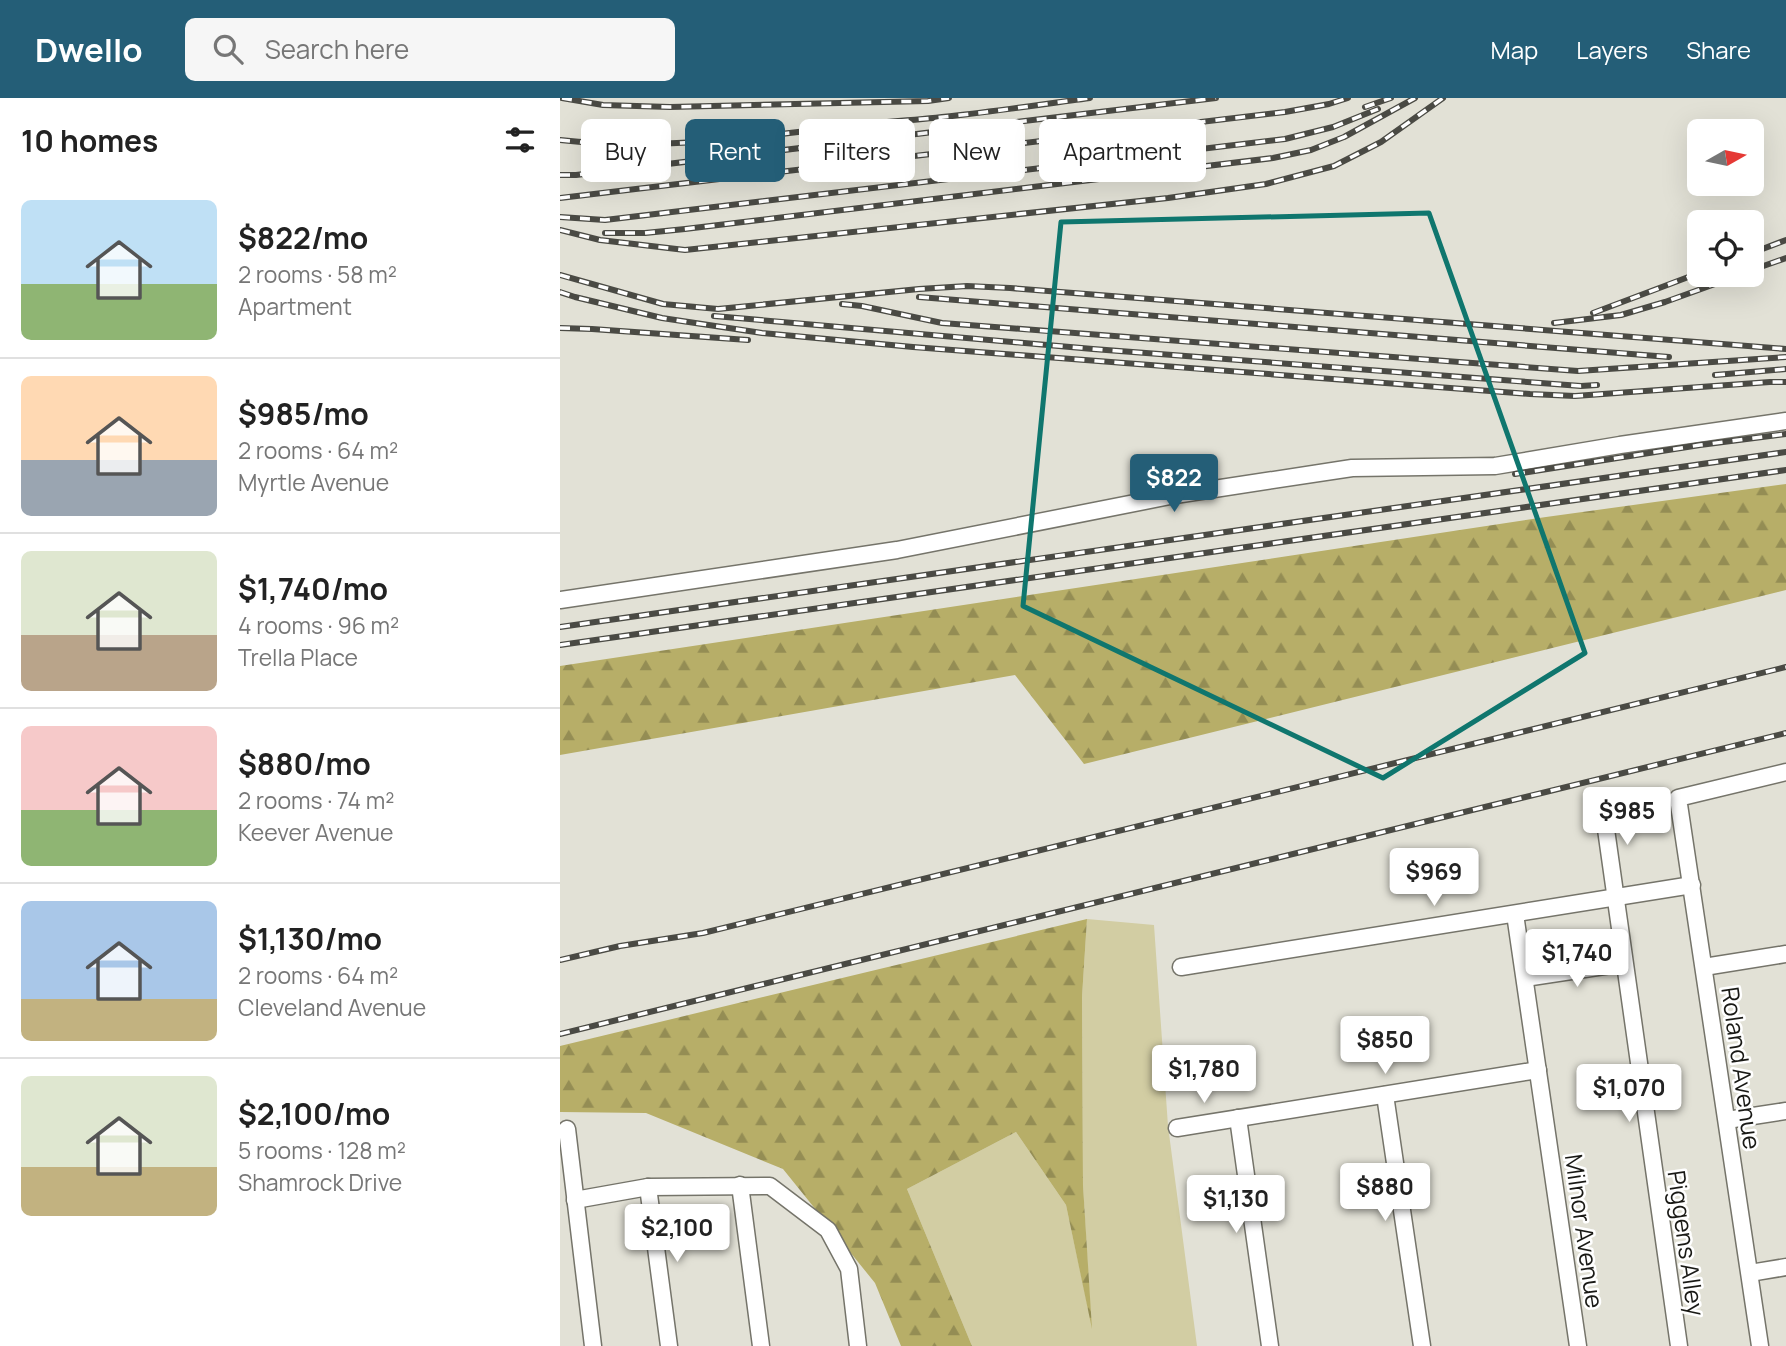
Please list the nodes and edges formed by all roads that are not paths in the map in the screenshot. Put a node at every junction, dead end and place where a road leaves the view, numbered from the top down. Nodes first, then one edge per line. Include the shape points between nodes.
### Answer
1 (1786, 421) edge
2 (560, 600) edge
3 (1786, 772) edge
4 (1602, 800) dead end
5 (1692, 885) junction
6 (1615, 898) junction
7 (1515, 914) junction
8 (1786, 954) edge
9 (1624, 963) junction
10 (1181, 967) dead end
11 (1704, 967) junction
12 (1525, 978) junction
13 (1538, 1070) junction
14 (1385, 1095) junction
15 (1786, 1111) edge
16 (1238, 1118) junction
17 (1727, 1120) junction
18 (1177, 1128) dead end
19 (567, 1129) dead end
20 (740, 1185) junction
21 (648, 1187) junction
22 (575, 1200) junction
23 (1786, 1267) edge
24 (1750, 1273) junction
25 (593, 1346) edge
26 (669, 1346) edge
27 (761, 1346) edge
28 (858, 1346) edge
29 (1270, 1346) edge
30 (1422, 1346) edge
31 (1578, 1346) edge
32 (1679, 1346) edge
33 (1760, 1346) edge

1 - 2 street via 1495,466 1352,468 1175,495 897,550
3 - 5 street, Roland Avenue via 1678,798
4 - 6 street, Piggens Alley
5 - 6 street
5 - 11 street, Roland Avenue
6 - 7 street
6 - 9 street, Piggens Alley
7 - 10 street
7 - 12 street, Milnor Avenue
8 - 11 street
9 - 12 street
9 - 32 street, Piggens Alley
11 - 17 street, Roland Avenue
12 - 13 street, Milnor Avenue
13 - 14 street
13 - 31 street, Milnor Avenue
14 - 16 street
14 - 30 street
15 - 17 street
16 - 18 street
16 - 29 street
17 - 24 street, Roland Avenue
19 - 22 street
20 - 21 street
20 - 27 street
20 - 28 street via 770,1186 828,1230 849,1269
21 - 22 street
21 - 26 street
22 - 25 street
23 - 24 street
24 - 33 street, Roland Avenue

